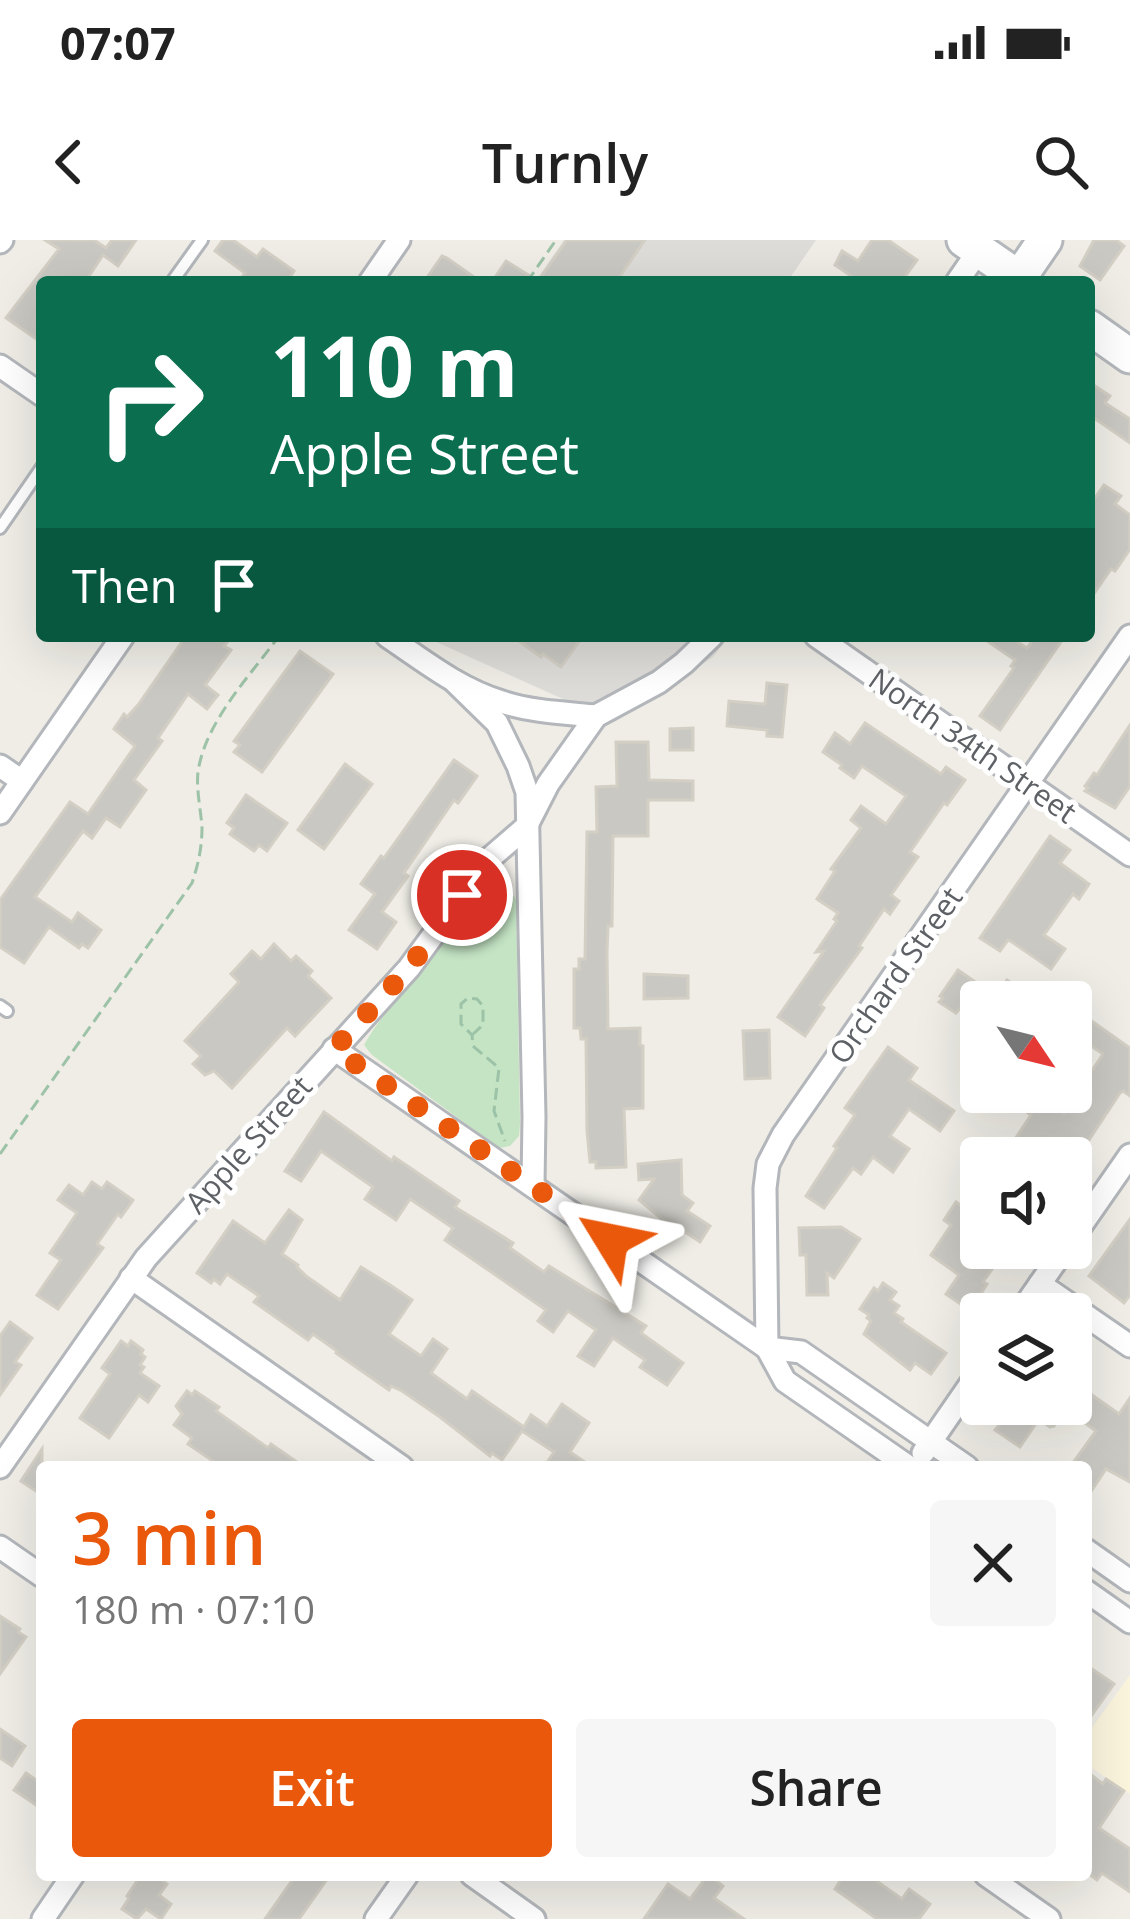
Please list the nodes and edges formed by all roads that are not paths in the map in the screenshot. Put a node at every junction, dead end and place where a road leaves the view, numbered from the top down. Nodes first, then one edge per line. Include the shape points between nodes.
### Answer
1 (202, 240) edge
2 (1045, 240) edge
3 (395, 242) edge
4 (972, 245) edge
5 (176, 276) edge
6 (374, 276) edge
7 (959, 276) edge
8 (1016, 276) edge
9 (1024, 276) edge
10 (1095, 332) edge
11 (1130, 356) edge
12 (0, 366) edge
13 (36, 391) edge
14 (36, 475) edge
15 (0, 528) edge
16 (1130, 636) edge
17 (119, 642) edge
18 (396, 642) edge
19 (706, 642) edge
20 (824, 642) edge
21 (455, 682) junction
22 (596, 716) junction
23 (0, 766) edge
24 (22, 781) junction
25 (1028, 783) junction
26 (0, 813) edge
27 (526, 827) junction
28 (1130, 855) edge
29 (334, 1049) junction
30 (1130, 1155) edge
31 (532, 1185) junction
32 (1092, 1210) edge
33 (1050, 1269) edge
34 (131, 1278) junction
35 (1040, 1284) junction
36 (1034, 1293) edge
37 (1130, 1346) edge
38 (767, 1348) junction
39 (960, 1400) edge
40 (931, 1442) junction
41 (392, 1461) edge
42 (902, 1461) edge
43 (916, 1461) edge
44 (958, 1461) edge
45 (0, 1467) edge
46 (0, 1547) edge
47 (1092, 1554) edge
48 (36, 1572) edge
49 (1130, 1581) edge
50 (1092, 1595) edge
51 (1130, 1622) edge
52 (69, 1881) edge
53 (403, 1881) edge
54 (480, 1881) edge
55 (995, 1881) edge
56 (43, 1919) edge
57 (376, 1919) edge
58 (534, 1919) edge
59 (1049, 1919) edge

1 - 5 lane
2 - 9 main road
3 - 6 street
4 - 7 street
4 - 8 main road
10 - 11 main road
12 - 13 street
14 - 15 lane
16 - 25 street, Orchard Street
17 - 24 street
18 - 21 street
19 - 22 street, Apple Street via 659,682
20 - 25 street, North 34th Street
21 - 22 street via 516,706
21 - 27 street via 506,741 527,792
22 - 27 street, Apple Street
23 - 24 street
24 - 26 street
25 - 28 street, North 34th Street
25 - 38 street, Orchard Street via 775,1148 765,1188
27 - 29 street, Apple Street via 489,859 409,968
27 - 31 street
29 - 31 street
29 - 34 street, Apple Street
30 - 32 street
31 - 38 street
33 - 35 street
34 - 41 street
34 - 45 street, Apple Street
35 - 36 street
35 - 37 street
38 - 40 street via 801,1352
38 - 42 street via 785,1381
39 - 40 street
40 - 43 street
40 - 44 street
46 - 48 street
47 - 49 street
50 - 51 street
52 - 56 street
53 - 57 street
54 - 58 street
55 - 59 street

